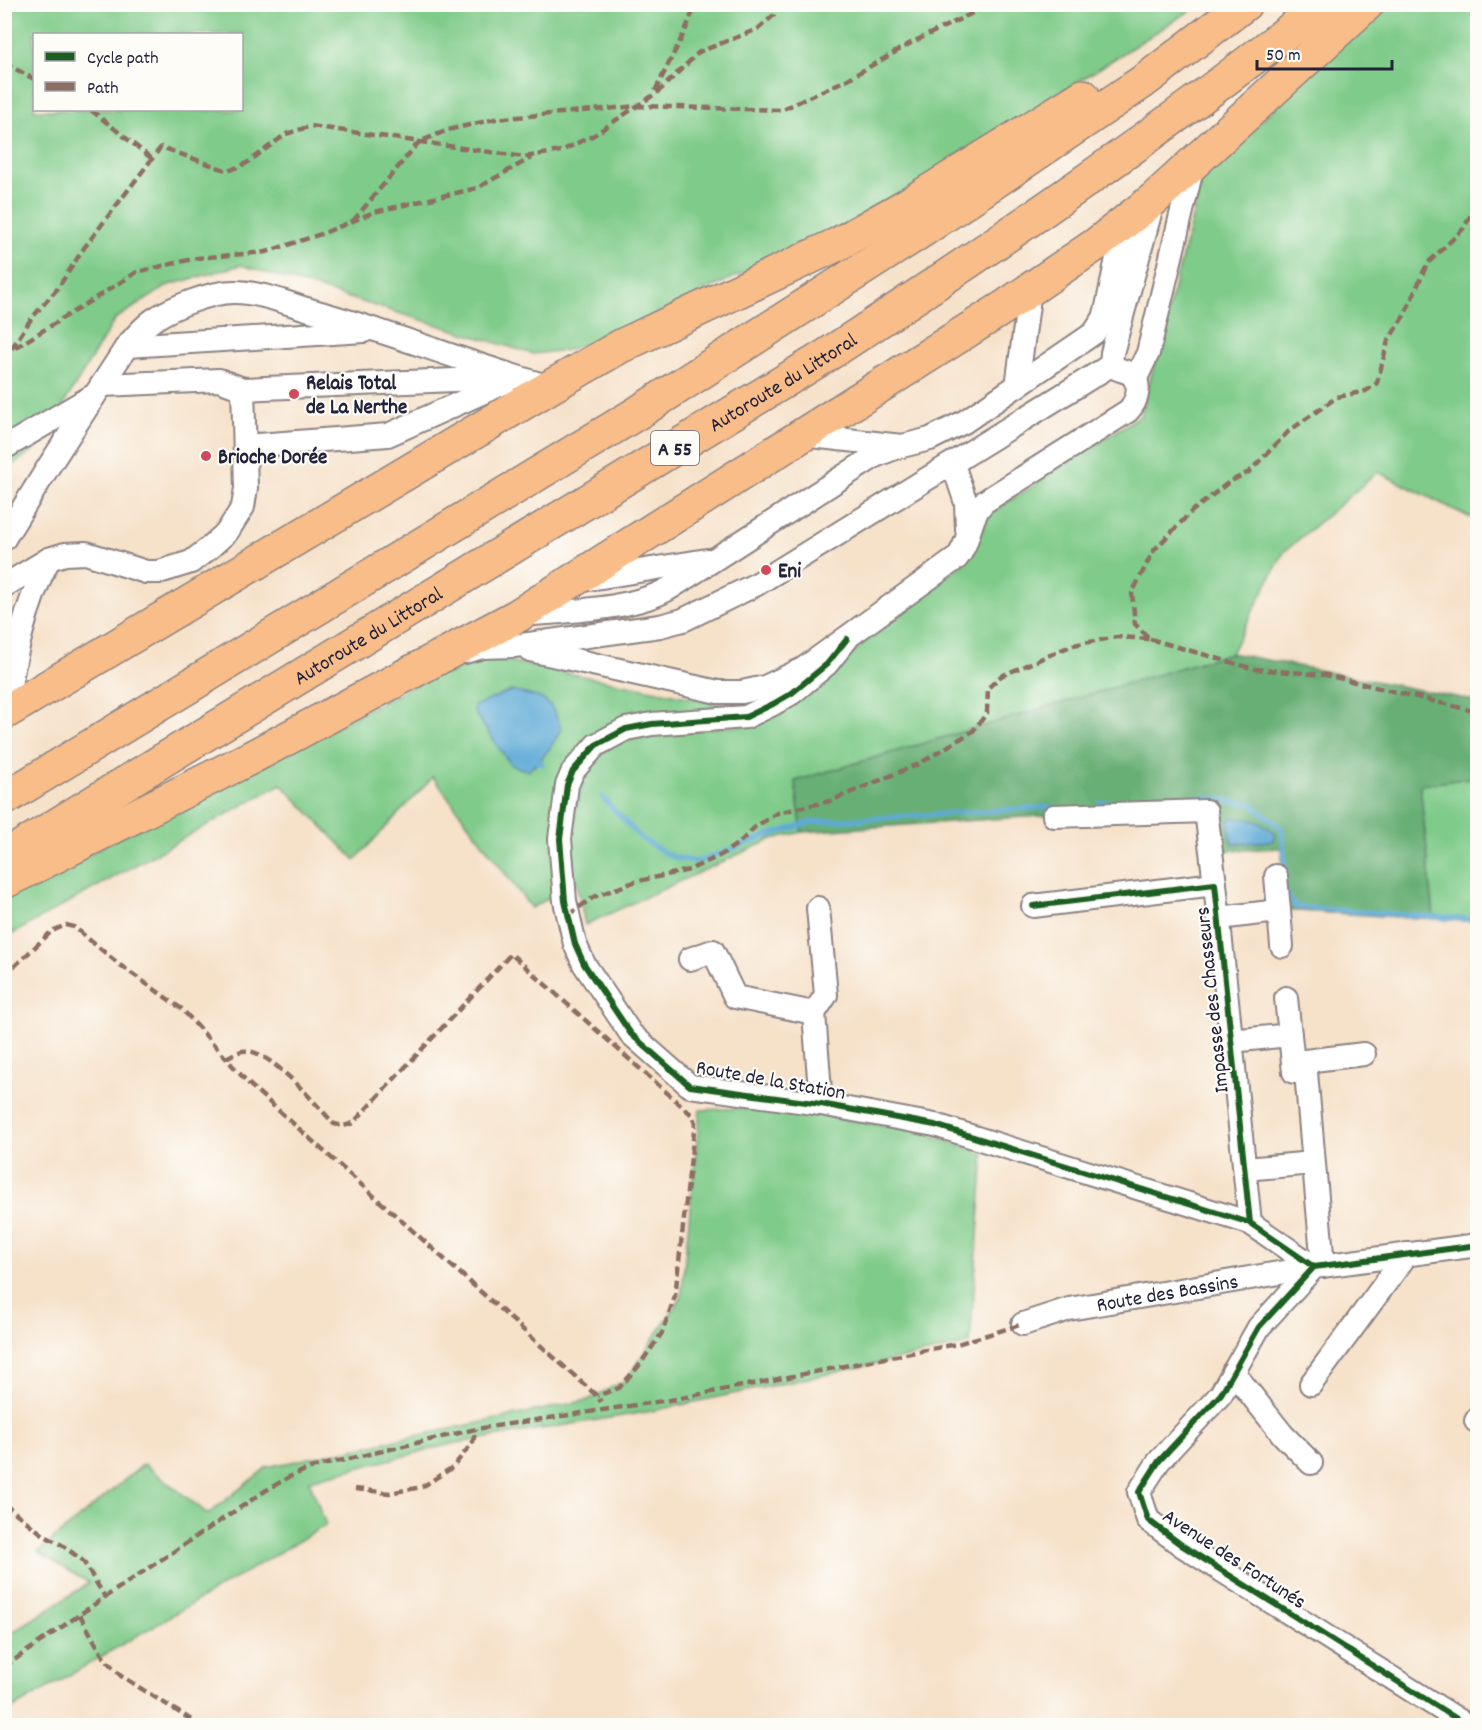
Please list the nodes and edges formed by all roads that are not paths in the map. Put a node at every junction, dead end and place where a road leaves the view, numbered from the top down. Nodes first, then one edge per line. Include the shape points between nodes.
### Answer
1 (1225, 4) edge
2 (1245, 4) edge
3 (1323, 4) edge
4 (1367, 4) edge
5 (1193, 165) junction
6 (1154, 199) junction
7 (1124, 224) junction
8 (1030, 290) junction
9 (377, 330) junction
10 (127, 346) junction
11 (1112, 365) junction
12 (516, 377) junction
13 (1135, 380) junction
14 (1017, 386) junction
15 (550, 387) junction
16 (243, 388) junction
17 (99, 390) junction
18 (802, 435) junction
19 (245, 446) junction
20 (902, 446) junction
21 (4, 448) edge
22 (953, 464) junction
23 (968, 536) junction
24 (4, 539) edge
25 (49, 559) junction
26 (716, 559) junction
27 (159, 572) junction
28 (230, 579) junction
29 (569, 582) junction
30 (4, 586) edge
31 (515, 631) junction
32 (847, 639) junction
33 (10, 648) edge
34 (5, 713) edge
35 (4, 799) edge
36 (1054, 816) dead end
37 (4, 857) edge
38 (1276, 876) dead end
39 (4, 882) edge
40 (1215, 884) junction
41 (1033, 906) dead end
42 (818, 908) dead end
43 (1279, 911) junction
44 (1219, 918) junction
45 (1282, 946) dead end
46 (690, 959) dead end
47 (1286, 998) dead end
48 (814, 1013) junction
49 (1290, 1035) junction
50 (1231, 1041) junction
51 (1364, 1054) dead end
52 (1294, 1072) dead end
53 (821, 1104) junction
54 (1298, 1128) dead end
55 (1302, 1164) junction
56 (1245, 1169) junction
57 (1305, 1196) dead end
58 (1250, 1223) junction
59 (1478, 1245) edge
60 (1407, 1254) junction
61 (1318, 1266) junction
62 (1023, 1323) dead end
63 (1233, 1372) junction
64 (1311, 1384) dead end
65 (1311, 1463) dead end
66 (1468, 1725) edge

1 - 15 highway via 1117,76 907,205 838,244 621,346
2 - 35 highway, A 55 via 1143,81 923,230 639,412
3 - 37 highway, Autoroute du Littoral / A 55 via 1244,67 1095,174 824,357
4 - 5 highway
5 - 6 highway
5 - 13 street via 1148,353
6 - 7 highway
6 - 11 street
7 - 8 highway
7 - 14 street via 1107,307 1099,327 1085,341
8 - 14 street
8 - 18 highway
9 - 10 street
9 - 10 street via 259,295 233,292 189,303 154,320
9 - 12 street
10 - 17 street
11 - 13 street
11 - 22 street
12 - 15 street
12 - 16 street
12 - 19 street via 388,435
13 - 23 street via 1137,396 1128,411 984,502 975,513
14 - 20 street via 948,431
15 - 28 highway
16 - 17 street via 219,380
16 - 19 street
17 - 21 street
17 - 24 street
18 - 20 street
18 - 29 highway
19 - 27 street via 243,507 227,532 191,562
20 - 26 street via 875,456
22 - 23 street via 966,503
22 - 31 street via 756,584 682,620 660,626
23 - 32 street via 954,561
25 - 27 street via 86,553 147,572
25 - 30 street
25 - 33 street
26 - 29 street
26 - 31 street via 663,593 574,611
27 - 28 street
28 - 34 highway
29 - 31 highway
31 - 32 street via 718,692 765,687 803,669
31 - 39 highway via 424,667
32 - 53 street, Route de la Station via 827,664 792,693 746,717 652,724 626,729 596,745 573,771 567,785 560,839 565,901 575,944 631,1034 690,1086
33 - 34 street
36 - 40 street, Impasse des Chasseurs via 1206,811
38 - 43 street
40 - 41 street, Impasse des Chasseurs
40 - 44 street, Impasse des Chasseurs
42 - 48 street via 826,995
43 - 44 street
43 - 45 street
44 - 50 street, Impasse des Chasseurs
46 - 48 street via 713,951 735,997
47 - 49 street
48 - 53 street
49 - 50 street
49 - 52 street
50 - 56 street, Impasse des Chasseurs
51 - 61 street via 1305,1061
53 - 58 street, Route de la Station via 935,1125
54 - 55 street
55 - 56 street
55 - 57 street
56 - 58 street, Impasse des Chasseurs
58 - 61 street, Route de la Station
59 - 60 street
60 - 61 street
60 - 64 street
61 - 62 street, Route des Bassins via 1069,1309
61 - 63 street, Avenue des Fortunés via 1259,1327
63 - 65 street via 1283,1436
63 - 66 street, Avenue des Fortunés via 1221,1394 1160,1461 1139,1492 1148,1520 1183,1546

